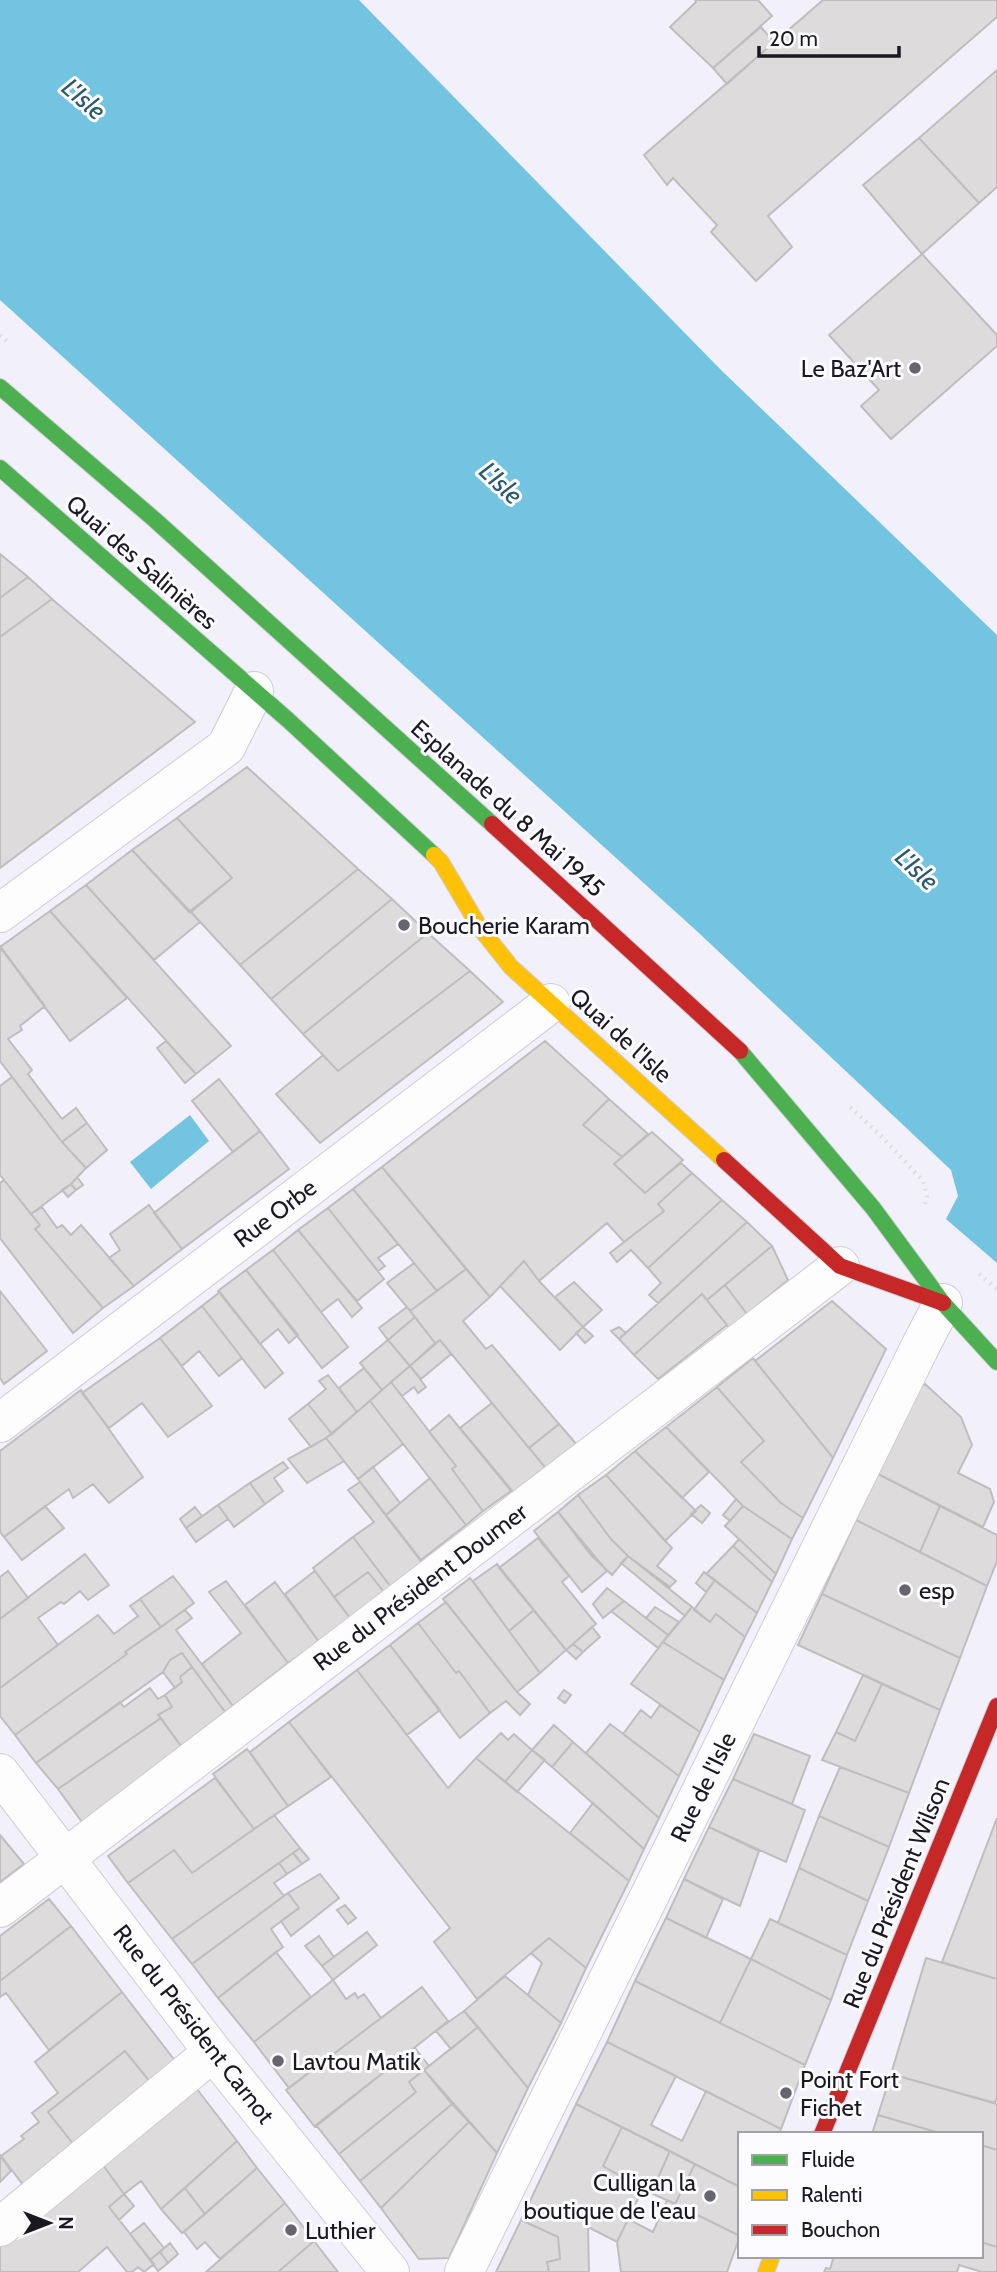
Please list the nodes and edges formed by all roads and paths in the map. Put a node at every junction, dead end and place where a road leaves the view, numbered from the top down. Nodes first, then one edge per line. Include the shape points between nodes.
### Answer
1 (0, 387) edge
2 (0, 468) edge
3 (254, 691) junction
4 (0, 913) edge
5 (551, 1003) junction
6 (839, 1265) junction
7 (943, 1303) junction
8 (997, 1362) edge
9 (0, 1423) edge
10 (997, 1706) edge
11 (0, 1773) edge
12 (67, 1858) junction
13 (0, 1908) edge
14 (213, 2052) junction
15 (825, 2132) edge
16 (0, 2227) edge
17 (390, 2272) edge
18 (464, 2272) edge

1 - 7 main road, Esplanade du 8 Mai 1945 via 176,538 747,1056 873,1208
2 - 3 main road, Quai des Salinières
3 - 4 street via 226,747
3 - 5 main road, Quai de l'Isle via 441,862 497,951
5 - 6 main road, Quai de l'Isle
5 - 9 street, Rue Orbe
6 - 7 main road, Quai de l'Isle
6 - 12 street, Rue du Président Doumer
7 - 8 main road, Quai de l'Isle
7 - 18 street, Rue de l'Isle
10 - 15 main road, Rue du Président Wilson
11 - 12 street, Rue du Président Carnot
12 - 13 street, Rue du Président Doumer
12 - 14 street, Rue du Président Carnot
14 - 16 street
14 - 17 street, Rue du Président Carnot

